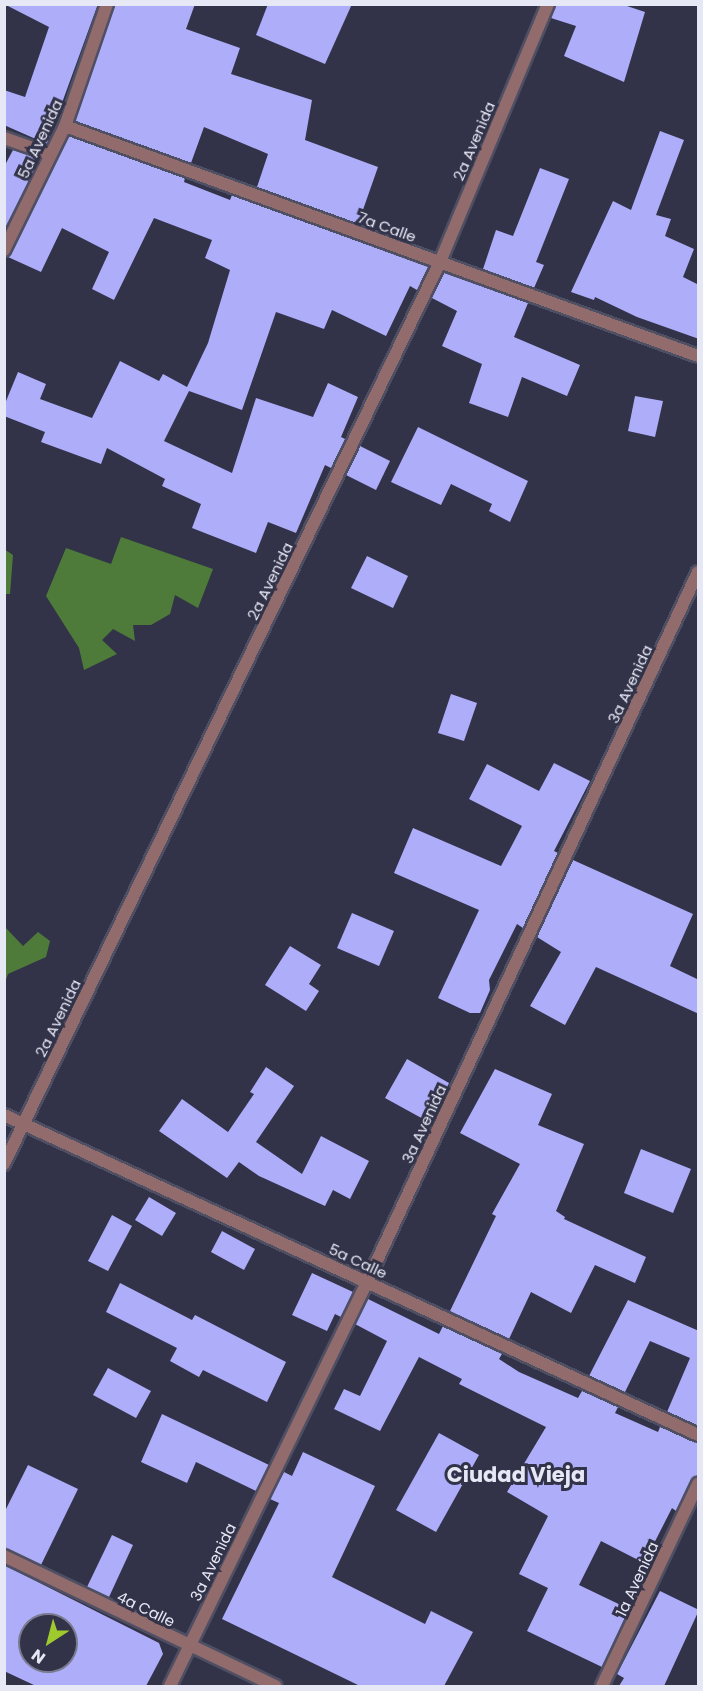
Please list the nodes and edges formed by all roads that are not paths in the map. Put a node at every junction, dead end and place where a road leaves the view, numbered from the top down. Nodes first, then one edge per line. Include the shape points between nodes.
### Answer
1 (107, 4) edge
2 (548, 4) edge
3 (65, 126) junction
4 (4, 138) edge
5 (50, 154) junction
6 (4, 250) edge
7 (440, 262) junction
8 (699, 356) edge
9 (699, 572) edge
10 (4, 1114) edge
11 (24, 1123) junction
12 (4, 1164) edge
13 (367, 1282) junction
14 (699, 1435) edge
15 (699, 1484) edge
16 (4, 1556) edge
17 (188, 1646) junction
18 (170, 1686) edge
19 (275, 1686) edge
20 (602, 1686) edge

1 - 3 street, 5a Avenida
2 - 7 street, 2a Avenida
3 - 5 street, 5a Avenida
3 - 7 street, 7a Calle
4 - 5 street
5 - 6 street, 5a Avenida
7 - 8 street, 7a Calle
7 - 11 street, 2a Avenida
9 - 13 street, 3a Avenida
10 - 11 street, 5a Calle
11 - 12 street, 2a Avenida
11 - 13 street, 5a Calle
13 - 14 street, 5a Calle
13 - 17 street, 3a Avenida
15 - 20 street, 1a Avenida
16 - 17 street, 4a Calle
17 - 18 street, 3a Avenida
17 - 19 street, 4a Calle

